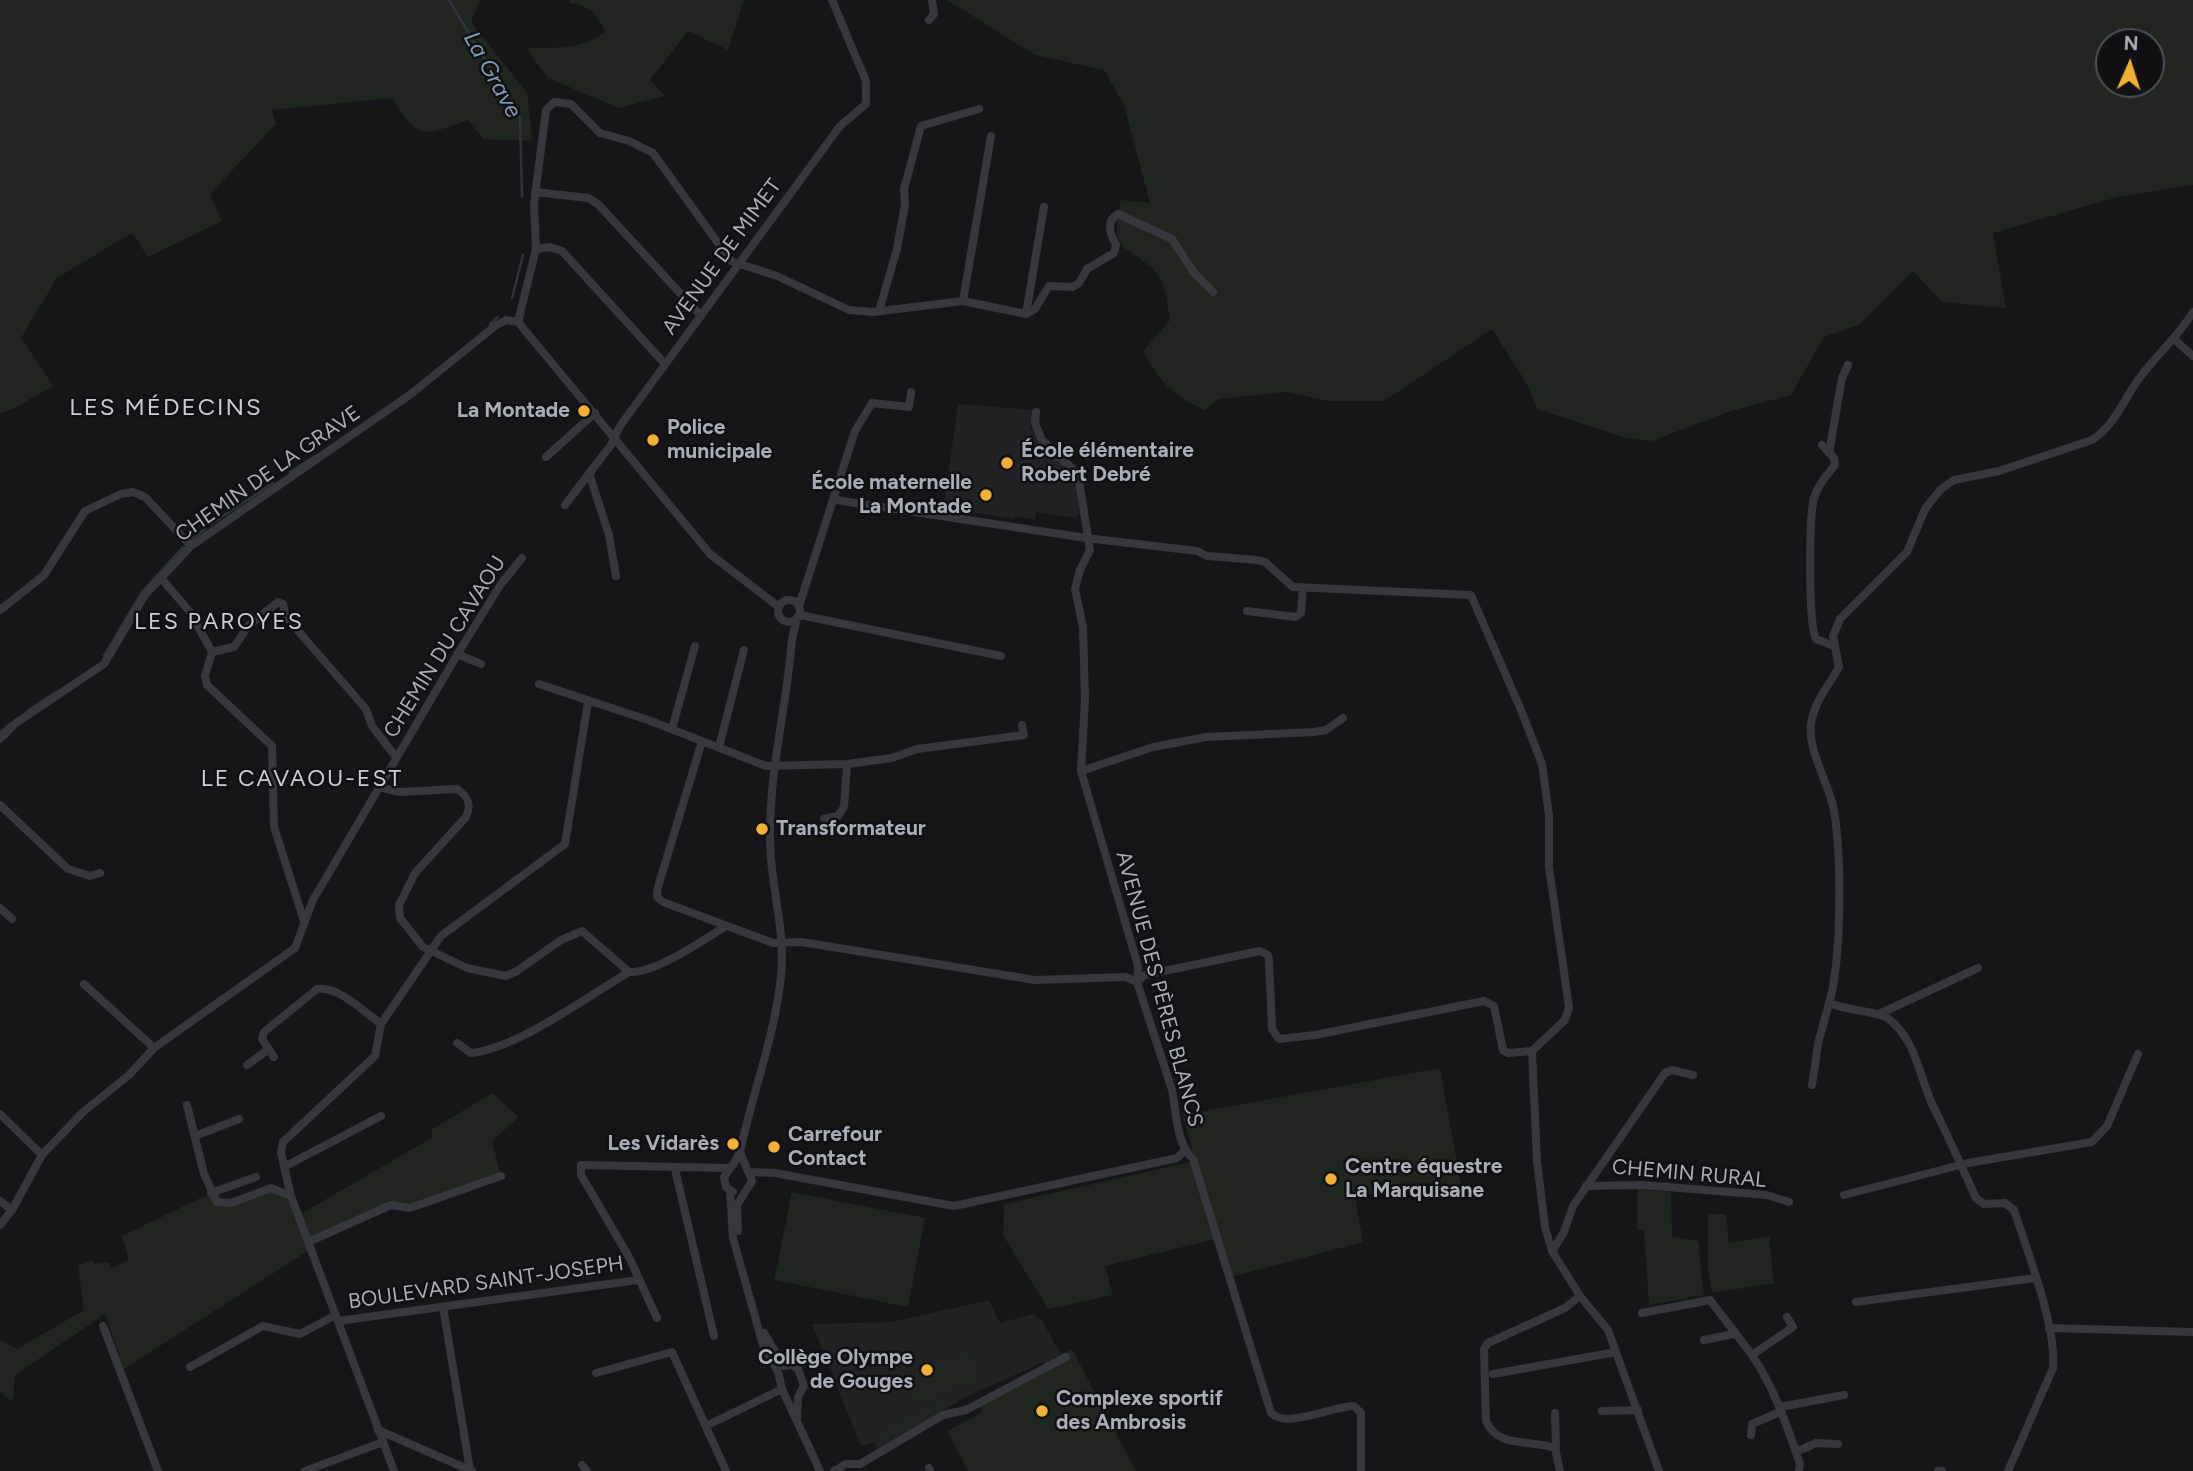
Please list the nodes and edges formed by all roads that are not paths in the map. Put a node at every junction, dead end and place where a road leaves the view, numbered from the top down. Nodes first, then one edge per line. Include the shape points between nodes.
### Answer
1 (832, 0) edge
2 (932, 0) edge
3 (929, 20) dead end
4 (979, 109) dead end
5 (991, 136) dead end
6 (535, 192) junction
7 (1044, 207) dead end
8 (536, 249) junction
9 (739, 263) junction
10 (1213, 292) dead end
11 (963, 301) junction
12 (879, 311) junction
13 (2193, 312) edge
14 (1026, 314) junction
15 (701, 316) junction
16 (518, 322) junction
17 (2175, 340) junction
18 (2193, 356) edge
19 (665, 364) junction
20 (1848, 365) dead end
21 (911, 392) dead end
22 (1036, 412) dead end
23 (595, 414) junction
24 (615, 439) junction
25 (1822, 445) dead end
26 (1829, 453) junction
27 (546, 457) dead end
28 (589, 473) junction
29 (836, 500) junction
30 (565, 505) dead end
31 (1086, 538) junction
32 (191, 546) junction
33 (523, 558) dead end
34 (616, 576) dead end
35 (161, 578) junction
36 (1303, 587) junction
37 (803, 594) junction
38 (790, 600) junction
39 (779, 607) junction
40 (0, 610) edge
41 (1247, 611) dead end
42 (799, 613) junction
43 (785, 621) junction
44 (792, 639) junction
45 (695, 646) dead end
46 (1834, 646) junction
47 (744, 650) dead end
48 (212, 652) junction
49 (457, 654) junction
50 (1001, 656) dead end
51 (481, 664) dead end
52 (539, 684) dead end
53 (588, 702) junction
54 (1343, 718) dead end
55 (1022, 725) dead end
56 (672, 729) junction
57 (0, 739) edge
58 (702, 741) junction
59 (719, 747) junction
60 (396, 757) junction
61 (847, 764) junction
62 (774, 767) junction
63 (1081, 771) junction
64 (379, 787) junction
65 (0, 805) edge
66 (824, 819) dead end
67 (100, 873) dead end
68 (0, 908) edge
69 (12, 919) dead end
70 (304, 921) junction
71 (726, 926) junction
72 (782, 943) junction
73 (430, 952) junction
74 (1978, 968) dead end
75 (629, 972) junction
76 (1137, 982) junction
77 (84, 984) dead end
78 (1829, 1003) junction
79 (1879, 1014) junction
80 (381, 1024) junction
81 (457, 1042) dead end
82 (154, 1048) junction
83 (1532, 1051) junction
84 (2138, 1054) dead end
85 (247, 1065) dead end
86 (1693, 1075) dead end
87 (1812, 1085) dead end
88 (187, 1104) dead end
89 (0, 1114) edge
90 (381, 1116) dead end
91 (239, 1119) dead end
92 (195, 1136) junction
93 (1184, 1151) junction
94 (740, 1152) junction
95 (42, 1155) junction
96 (284, 1167) junction
97 (731, 1167) junction
98 (1961, 1167) junction
99 (675, 1169) junction
100 (747, 1169) junction
101 (713, 1170) junction
102 (501, 1176) dead end
103 (256, 1177) dead end
104 (724, 1177) junction
105 (1586, 1186) junction
106 (730, 1191) junction
107 (743, 1192) junction
108 (211, 1193) junction
109 (1844, 1195) dead end
110 (291, 1196) junction
111 (0, 1201) edge
112 (1789, 1202) dead end
113 (12, 1210) junction
114 (0, 1225) edge
115 (308, 1242) junction
116 (1552, 1251) junction
117 (2035, 1278) junction
118 (638, 1280) junction
119 (1580, 1296) junction
120 (751, 1298) junction
121 (1856, 1302) dead end
122 (443, 1307) junction
123 (1642, 1313) dead end
124 (1787, 1317) dead end
125 (337, 1318) junction
126 (657, 1318) dead end
127 (103, 1326) dead end
128 (2049, 1328) junction
129 (2193, 1332) edge
130 (1734, 1334) junction
131 (714, 1336) dead end
132 (1703, 1340) dead end
133 (1616, 1352) junction
134 (1752, 1355) junction
135 (1066, 1357) dead end
136 (190, 1367) dead end
137 (781, 1369) junction
138 (596, 1373) dead end
139 (1493, 1374) dead end
140 (784, 1392) junction
141 (1844, 1395) dead end
142 (798, 1397) junction
143 (1781, 1409) junction
144 (1638, 1410) junction
145 (1602, 1411) dead end
146 (1555, 1413) dead end
147 (797, 1418) junction
148 (708, 1425) junction
149 (379, 1430) junction
150 (1751, 1435) dead end
151 (383, 1442) junction
152 (1838, 1444) dead end
153 (1556, 1450) junction
154 (1796, 1452) junction
155 (471, 1470) edge
156 (158, 1471) edge
157 (305, 1471) edge
158 (394, 1471) edge
159 (726, 1471) edge
160 (820, 1471) edge
161 (834, 1471) edge
162 (1361, 1471) edge
163 (1560, 1471) edge
164 (1659, 1471) edge
165 (1799, 1471) edge
166 (2008, 1471) edge

1 - 9 street, AVENUE DE MIMET via 866,81 866,104 840,126
2 - 3 street via 934,14
4 - 12 street via 921,127 904,189 897,249
5 - 11 street
6 - 8 street
6 - 9 street via 547,106 571,104 600,133 653,153 732,261
6 - 15 street via 588,198 598,204
7 - 14 street
8 - 16 street
8 - 19 street via 562,251
9 - 12 street via 849,310
9 - 15 street, AVENUE DE MIMET
10 - 14 street via 1172,239 1118,214 1110,224 1114,253 1087,269 1073,287 1049,286
11 - 12 street
11 - 14 street
13 - 17 street
15 - 19 street, AVENUE DE MIMET
16 - 23 street
16 - 32 street, CHEMIN DE LA GRAVE via 506,320 495,326 411,394
17 - 18 street
17 - 46 street via 2139,379 2102,434 1999,471 1955,480 1941,489 1925,509 1907,552 1840,619
19 - 24 street, AVENUE DE MIMET
20 - 26 street
21 - 29 street via 906,408 870,404 855,431
22 - 31 street, AVENUE DES PÈRES BLANCS via 1042,440 1078,474
23 - 24 street
23 - 27 street
24 - 28 street
24 - 39 street via 709,554
25 - 26 street
26 - 46 street via 1835,465 1815,495 1809,537 1813,632 1821,642
28 - 30 street
28 - 34 street via 609,535
29 - 31 street
29 - 37 street
31 - 36 street via 1257,560 1265,562 1284,582
31 - 63 street, AVENUE DES PÈRES BLANCS via 1090,550 1075,589 1083,627
32 - 35 street, CHEMIN DE LA GRAVE
32 - 40 street via 145,498 132,492 121,494 85,511 44,575
33 - 49 street, CHEMIN DU CAVAOU
35 - 48 street via 190,612
35 - 57 street, CHEMIN DE LA GRAVE via 145,595 104,664 16,723
36 - 41 street via 1301,613 1296,617
36 - 83 street via 1471,595 1542,764 1546,788 1549,867 1569,1007 1565,1020
37 - 38 street
37 - 42 street
38 - 39 street
38 - 42 street
39 - 43 street
42 - 43 street
42 - 44 street
42 - 50 street
43 - 44 street
44 - 62 street
45 - 56 street
46 - 78 street via 1839,667 1817,703 1811,730 1835,818 1837,950
47 - 59 street
48 - 60 street via 234,647 249,625 278,602 283,604 286,618 366,709 372,726
48 - 70 street via 207,685 272,746 274,827
49 - 51 street
49 - 60 street, CHEMIN DU CAVAOU
52 - 53 street
53 - 56 street
53 - 73 street via 565,844 441,936
54 - 63 street via 1314,732 1206,737 1153,747
55 - 61 street via 1024,735
56 - 58 street
58 - 59 street
58 - 71 street via 657,897
59 - 62 street
60 - 64 street, CHEMIN DU CAVAOU
61 - 62 street
61 - 66 street via 844,807 838,816
62 - 72 street via 770,840
63 - 76 street, AVENUE DES PÈRES BLANCS via 1138,966
64 - 70 street, CHEMIN DU CAVAOU
64 - 73 street via 399,792 449,788 467,798 466,817 415,873 399,905 400,918
65 - 67 street via 68,869 90,876
68 - 69 street
70 - 82 street, CHEMIN DU CAVAOU via 301,938 286,955
71 - 72 street
71 - 75 street via 672,957 638,973
72 - 76 street via 827,946 1035,980 1126,977
72 - 94 street via 780,986
73 - 75 street via 467,968 506,976 582,930
73 - 80 street
74 - 79 street
75 - 81 street via 554,1018 486,1052 471,1053
76 - 83 street via 1146,975 1260,951 1269,960 1272,1029 1279,1039 1484,1001 1494,1006 1503,1050
76 - 93 street, AVENUE DES PÈRES BLANCS via 1172,1090
77 - 82 street
78 - 79 street via 1853,1012
78 - 87 street
79 - 98 street via 1906,1037 1914,1051
80 - 85 street via 336,993 317,989 264,1032 262,1039 271,1053
80 - 96 street via 375,1056 283,1142
82 - 95 street, CHEMIN DU CAVAOU
83 - 116 street via 1537,1161
84 - 98 street via 2107,1126 2092,1142
86 - 105 street via 1665,1073
88 - 92 street
89 - 95 street
90 - 96 street
91 - 92 street
92 - 108 street
93 - 100 street via 1177,1158 954,1206
93 - 162 street, AVENUE DES PÈRES BLANCS via 1193,1159 1271,1413 1291,1419 1354,1406 1361,1413
94 - 97 street
94 - 100 street
95 - 113 street, CHEMIN DU CAVAOU
96 - 110 street
97 - 100 street
97 - 101 street
97 - 104 street
98 - 109 street
98 - 117 street via 1979,1202 2005,1203 2014,1210
99 - 101 street
99 - 118 street via 581,1165 581,1175
99 - 131 street
100 - 107 street via 752,1181
101 - 104 street
102 - 115 street via 410,1208 391,1205
103 - 108 street
104 - 106 street
105 - 112 street, CHEMIN RURAL via 1759,1195
105 - 116 street
106 - 107 street
106 - 120 street via 733,1238
107 - 120 street via 737,1221
108 - 110 street via 223,1204 271,1188
110 - 115 street
111 - 113 street
113 - 114 street, CHEMIN DU CAVAOU
115 - 125 street
116 - 119 street
117 - 121 street
117 - 128 street
118 - 122 street, BOULEVARD SAINT-JOSEPH
118 - 126 street
119 - 133 street via 1608,1330
119 - 153 street via 1483,1349 1489,1429 1502,1440
120 - 137 street
122 - 125 street, BOULEVARD SAINT-JOSEPH
122 - 155 street
123 - 130 street via 1710,1300
124 - 134 street via 1793,1326
125 - 136 street via 300,1334 263,1326
125 - 149 street
127 - 156 street
128 - 129 street
128 - 166 street via 2053,1368
130 - 132 street
130 - 134 street
133 - 139 street
133 - 144 street
134 - 143 street
135 - 161 street via 966,1410 943,1415 860,1464 846,1464
137 - 140 street
137 - 142 street via 794,1367 802,1377 804,1390
138 - 148 street via 672,1352
140 - 142 street
140 - 147 street
140 - 148 street
141 - 143 street
142 - 147 street
143 - 150 street via 1752,1424
143 - 154 street
144 - 145 street
144 - 164 street
146 - 153 street
147 - 160 street
148 - 159 street
149 - 151 street
149 - 155 street
151 - 157 street
151 - 158 street
152 - 154 street via 1816,1443
153 - 163 street
154 - 165 street

